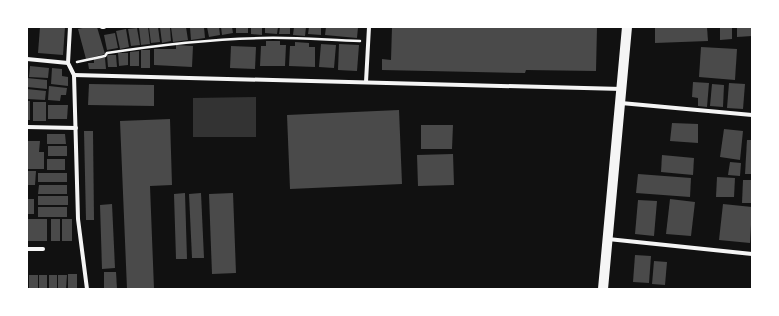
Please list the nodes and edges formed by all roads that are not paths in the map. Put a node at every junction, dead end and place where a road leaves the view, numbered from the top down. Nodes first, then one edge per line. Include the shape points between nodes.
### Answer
1 (70, 27) edge
2 (369, 27) edge
3 (627, 27) edge
4 (27, 60) edge
5 (69, 63) junction
6 (74, 75) junction
7 (366, 82) junction
8 (622, 89) junction
9 (620, 103) junction
10 (752, 115) edge
11 (27, 127) edge
12 (76, 128) junction
13 (608, 239) junction
14 (27, 249) edge
15 (43, 249) dead end
16 (752, 254) edge
17 (87, 289) edge
18 (603, 289) edge

1 - 5 street
2 - 7 street
3 - 8 main road
4 - 5 street
5 - 6 street
6 - 7 street
6 - 12 street
7 - 8 street
8 - 9 main road
9 - 10 street
9 - 13 main road
11 - 12 street
12 - 17 street via 78,219
13 - 16 street
13 - 18 main road
14 - 15 street

